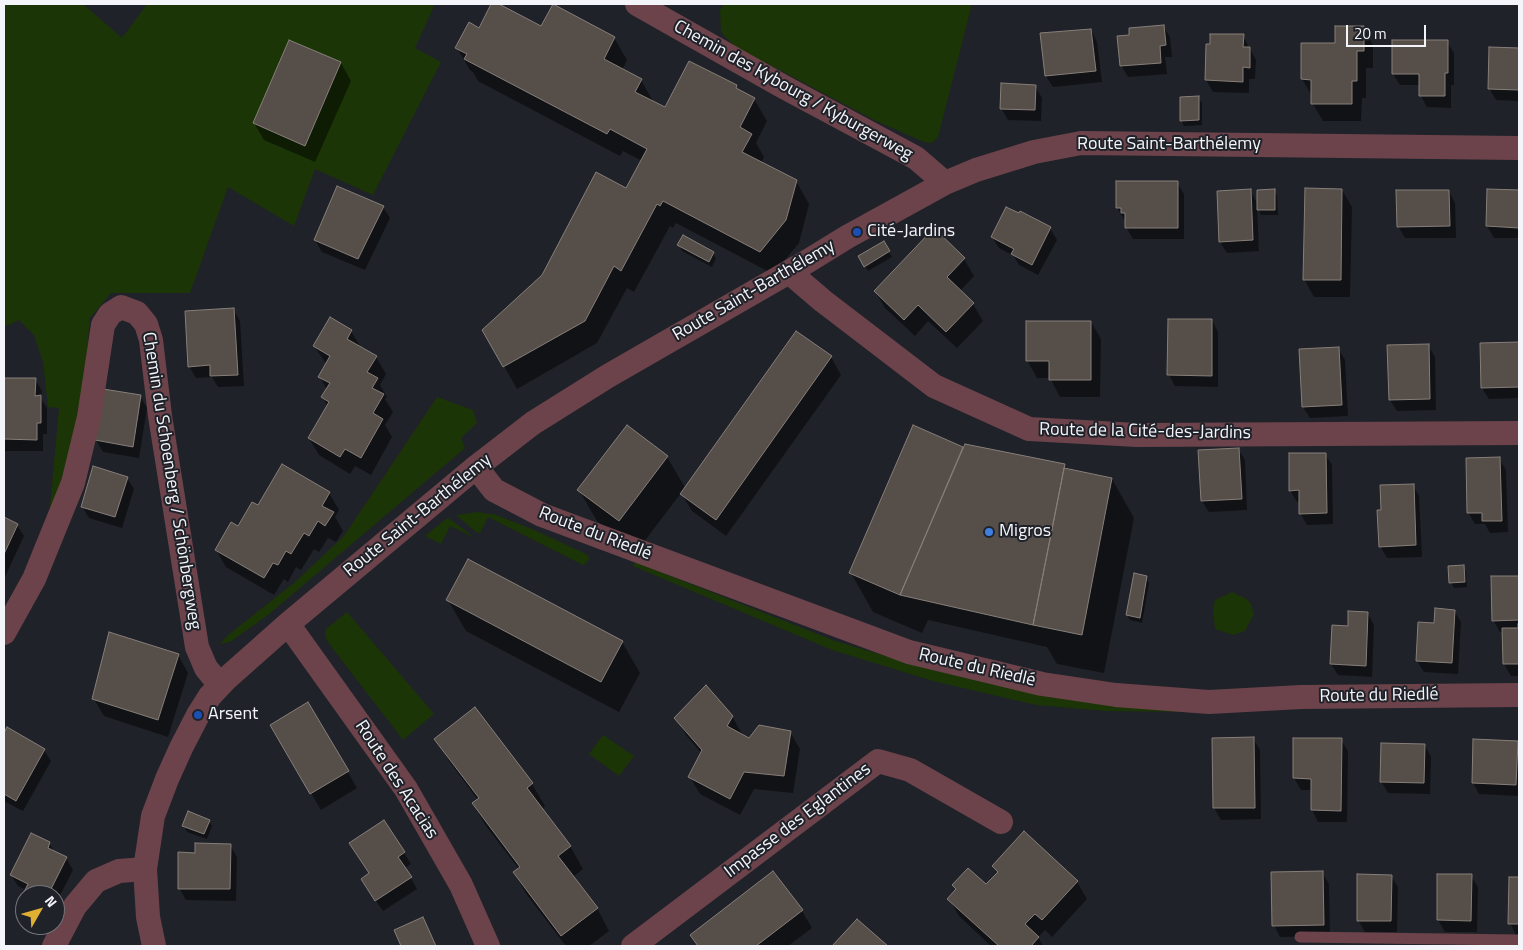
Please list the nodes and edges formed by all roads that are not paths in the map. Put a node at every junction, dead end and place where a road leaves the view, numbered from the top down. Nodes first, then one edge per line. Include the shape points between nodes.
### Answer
1 (637, 4) edge
2 (1519, 148) edge
3 (945, 183) junction
4 (788, 272) junction
5 (1519, 432) edge
6 (476, 467) junction
7 (288, 624) junction
8 (4, 633) edge
9 (220, 685) junction
10 (1519, 695) edge
11 (1000, 822) dead end
12 (145, 869) junction
13 (1300, 937) dead end
14 (1519, 940) edge
15 (54, 946) edge
16 (154, 946) edge
17 (488, 946) edge
18 (633, 946) edge

1 - 3 street, Chemin des Kybourg / Kyburgerweg via 916,158
2 - 3 street, Route Saint-Barthélemy via 1081,143 1034,152
3 - 4 street, Route Saint-Barthélemy
4 - 5 street, Route de la Cité-des-Jardins via 934,386 1028,429 1137,435
4 - 6 street, Route Saint-Barthélemy via 608,376 533,424
6 - 7 street, Route Saint-Barthélemy
6 - 10 street, Route du Riedlé via 494,490 542,515 909,652 1042,684 1210,702 1301,697
7 - 9 street, Route Saint-Barthélemy
7 - 17 street, Route des Acacias via 406,789 461,885
8 - 9 street, Chemin du Schoenberg / Schönbergweg via 34,579 73,483 90,417 103,325 110,314 121,307 137,313 146,324 151,340 197,647 206,668
9 - 12 street, Route Saint-Barthélemy via 198,715 167,779 153,816
11 - 18 street, Impasse des Eglantines via 910,770 878,761
12 - 15 street via 119,871 96,881 75,906
12 - 16 street, Route Saint-Barthélemy via 148,917
13 - 14 lane

